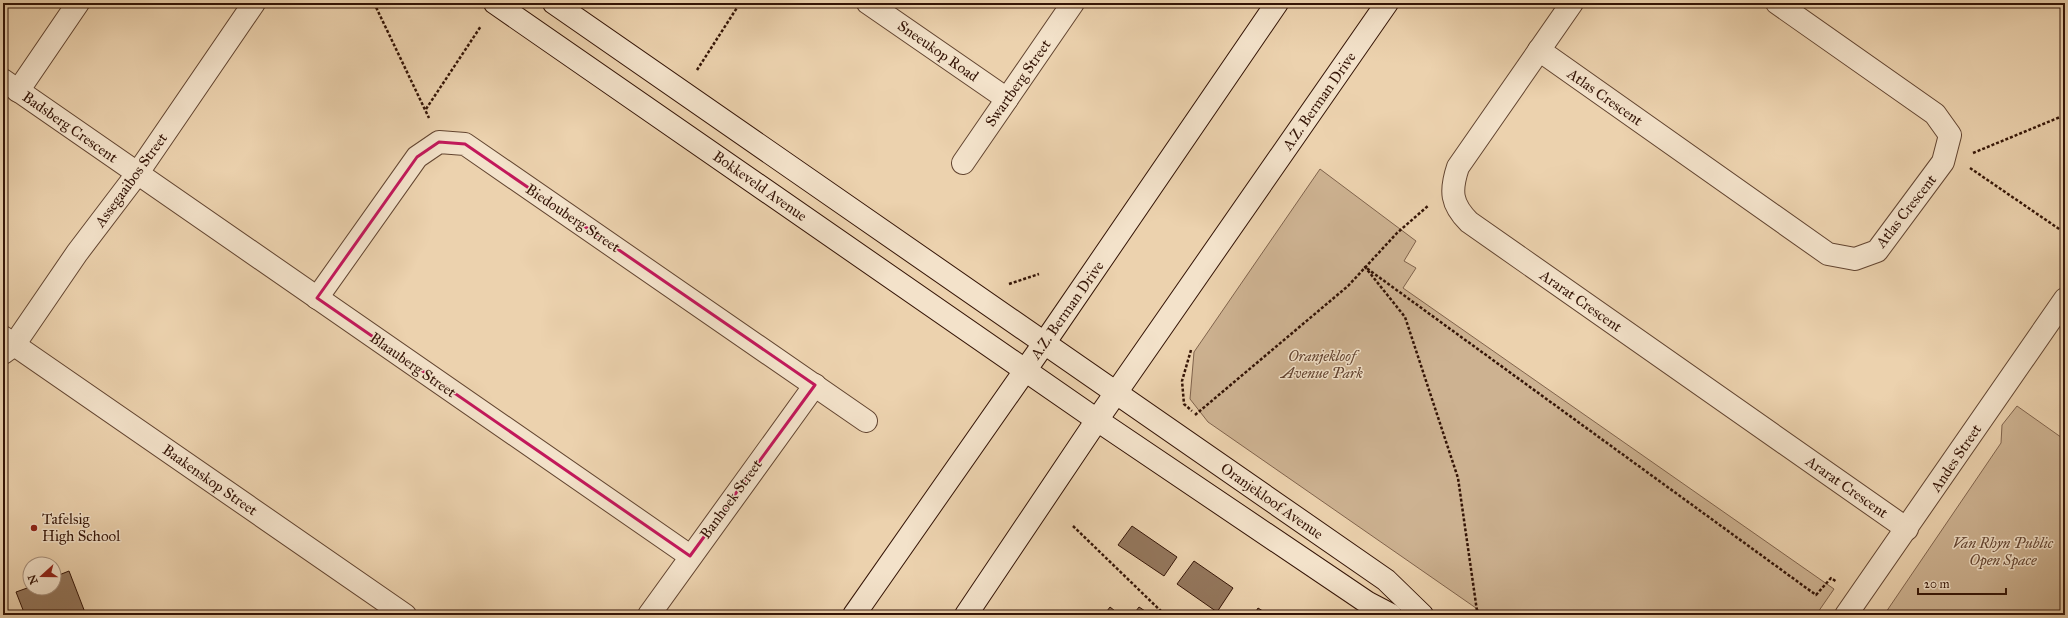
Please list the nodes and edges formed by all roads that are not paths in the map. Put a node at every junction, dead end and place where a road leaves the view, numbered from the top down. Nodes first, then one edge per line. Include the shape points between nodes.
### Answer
1 (78, 3) edge
2 (254, 3) edge
3 (495, 3) edge
4 (554, 3) edge
5 (868, 3) edge
6 (1073, 3) edge
7 (1277, 3) edge
8 (1387, 3) edge
9 (1572, 3) edge
10 (1777, 3) edge
11 (1539, 50) junction
12 (11, 86) edge
13 (1007, 99) junction
14 (963, 162) dead end
15 (137, 174) junction
16 (317, 298) junction
17 (2065, 299) edge
18 (1044, 342) junction
19 (7, 345) edge
20 (1025, 370) junction
21 (815, 384) junction
22 (1116, 393) junction
23 (1097, 420) junction
24 (866, 421) dead end
25 (1907, 529) junction
26 (690, 556) junction
27 (405, 615) edge
28 (649, 615) edge
29 (854, 615) edge
30 (966, 615) edge
31 (1392, 615) edge
32 (1422, 615) edge
33 (1846, 615) edge

1 - 12 street
2 - 15 street, Assegaaibos Street
3 - 20 street, Bokkeveld Avenue
4 - 18 street
5 - 13 street, Sneeukop Road
6 - 13 street, Swartberg Street
7 - 18 street, A.Z. Berman Drive
8 - 22 street, A.Z. Berman Drive
9 - 11 street, Ararat Crescent
10 - 11 street, Atlas Crescent via 1935,114 1950,135 1943,162 1877,251 1855,260 1828,254
11 - 25 street, Ararat Crescent via 1458,168 1453,183 1453,197 1458,211 1469,222
12 - 15 street, Badsberg Crescent
13 - 14 street, Swartberg Street
15 - 16 street, Blaauberg Street
15 - 19 street, Assegaaibos Street
16 - 21 street, Biedouberg Street via 417,157 439,142 465,144
16 - 26 street, Blaauberg Street
17 - 25 street, Andes Street
18 - 20 street, A.Z. Berman Drive
18 - 22 street, Oranjekloof Avenue
19 - 27 street, Baakenskop Street
20 - 23 street, Bokkeveld Avenue
20 - 29 street, A.Z. Berman Drive
21 - 24 street, Biedouberg Street
21 - 26 street, Banhoek Street
22 - 23 street, A.Z. Berman Drive
22 - 32 street, Oranjekloof Avenue via 1386,580
23 - 30 street, A.Z. Berman Drive
23 - 31 street, Oranjekloof Avenue via 1361,598
25 - 33 street, Andes Street
26 - 28 street, Banhoek Street

